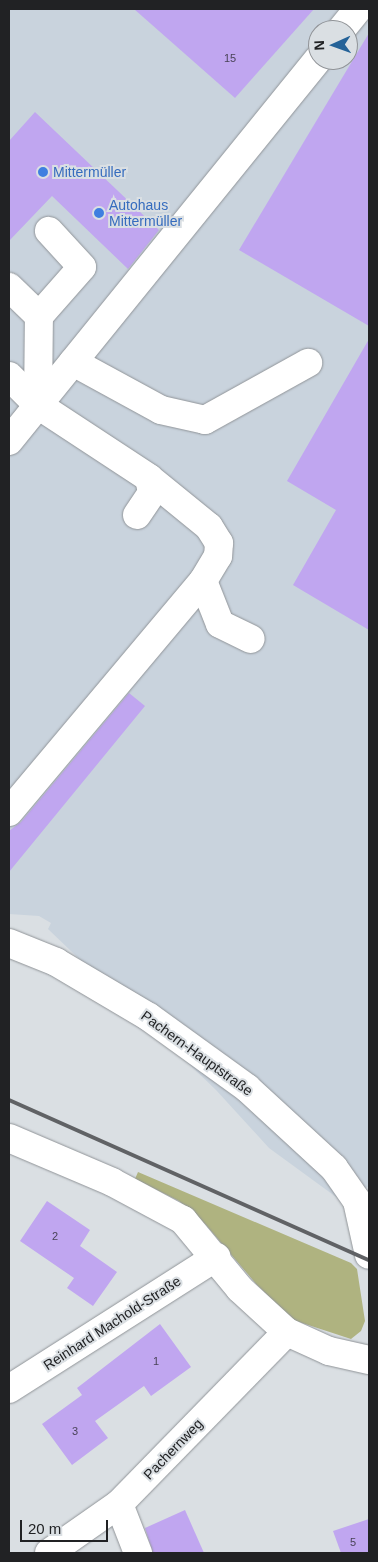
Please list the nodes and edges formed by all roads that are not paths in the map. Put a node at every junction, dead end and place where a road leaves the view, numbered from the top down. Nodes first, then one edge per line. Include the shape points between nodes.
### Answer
1 (358, 9) edge
2 (349, 20) edge
3 (309, 70) edge
4 (49, 231) dead end
5 (9, 287) edge
6 (39, 316) junction
7 (73, 362) junction
8 (308, 363) dead end
9 (9, 376) edge
10 (38, 405) junction
11 (9, 441) edge
12 (149, 478) junction
13 (137, 515) dead end
14 (203, 581) junction
15 (251, 639) dead end
16 (9, 812) edge
17 (9, 943) edge
18 (9, 1138) edge
19 (363, 1200) edge
20 (369, 1255) edge
21 (216, 1257) junction
22 (287, 1332) junction
23 (369, 1360) edge
24 (9, 1389) edge
25 (119, 1504) junction
26 (48, 1553) edge
27 (138, 1553) edge

1 - 2 street
3 - 7 street
4 - 6 street via 82,267
5 - 6 street
6 - 10 street
7 - 8 street via 161,410 205,420
7 - 10 street
9 - 10 street
10 - 11 street
10 - 12 street
12 - 13 street via 152,492
12 - 14 street via 209,527 220,543 218,556
14 - 15 street via 220,624
14 - 16 street
17 - 19 street, Pachern-Hauptstraße via 56,962 149,1017 247,1088 334,1168
18 - 21 street via 150,1200 183,1220
19 - 20 street, Pachern-Hauptstraße
21 - 22 street via 240,1289
21 - 24 street, Reinhard Machold-Straße
22 - 23 street via 329,1351
22 - 25 street, Pachernweg
25 - 26 street, Pachernweg
25 - 27 street

